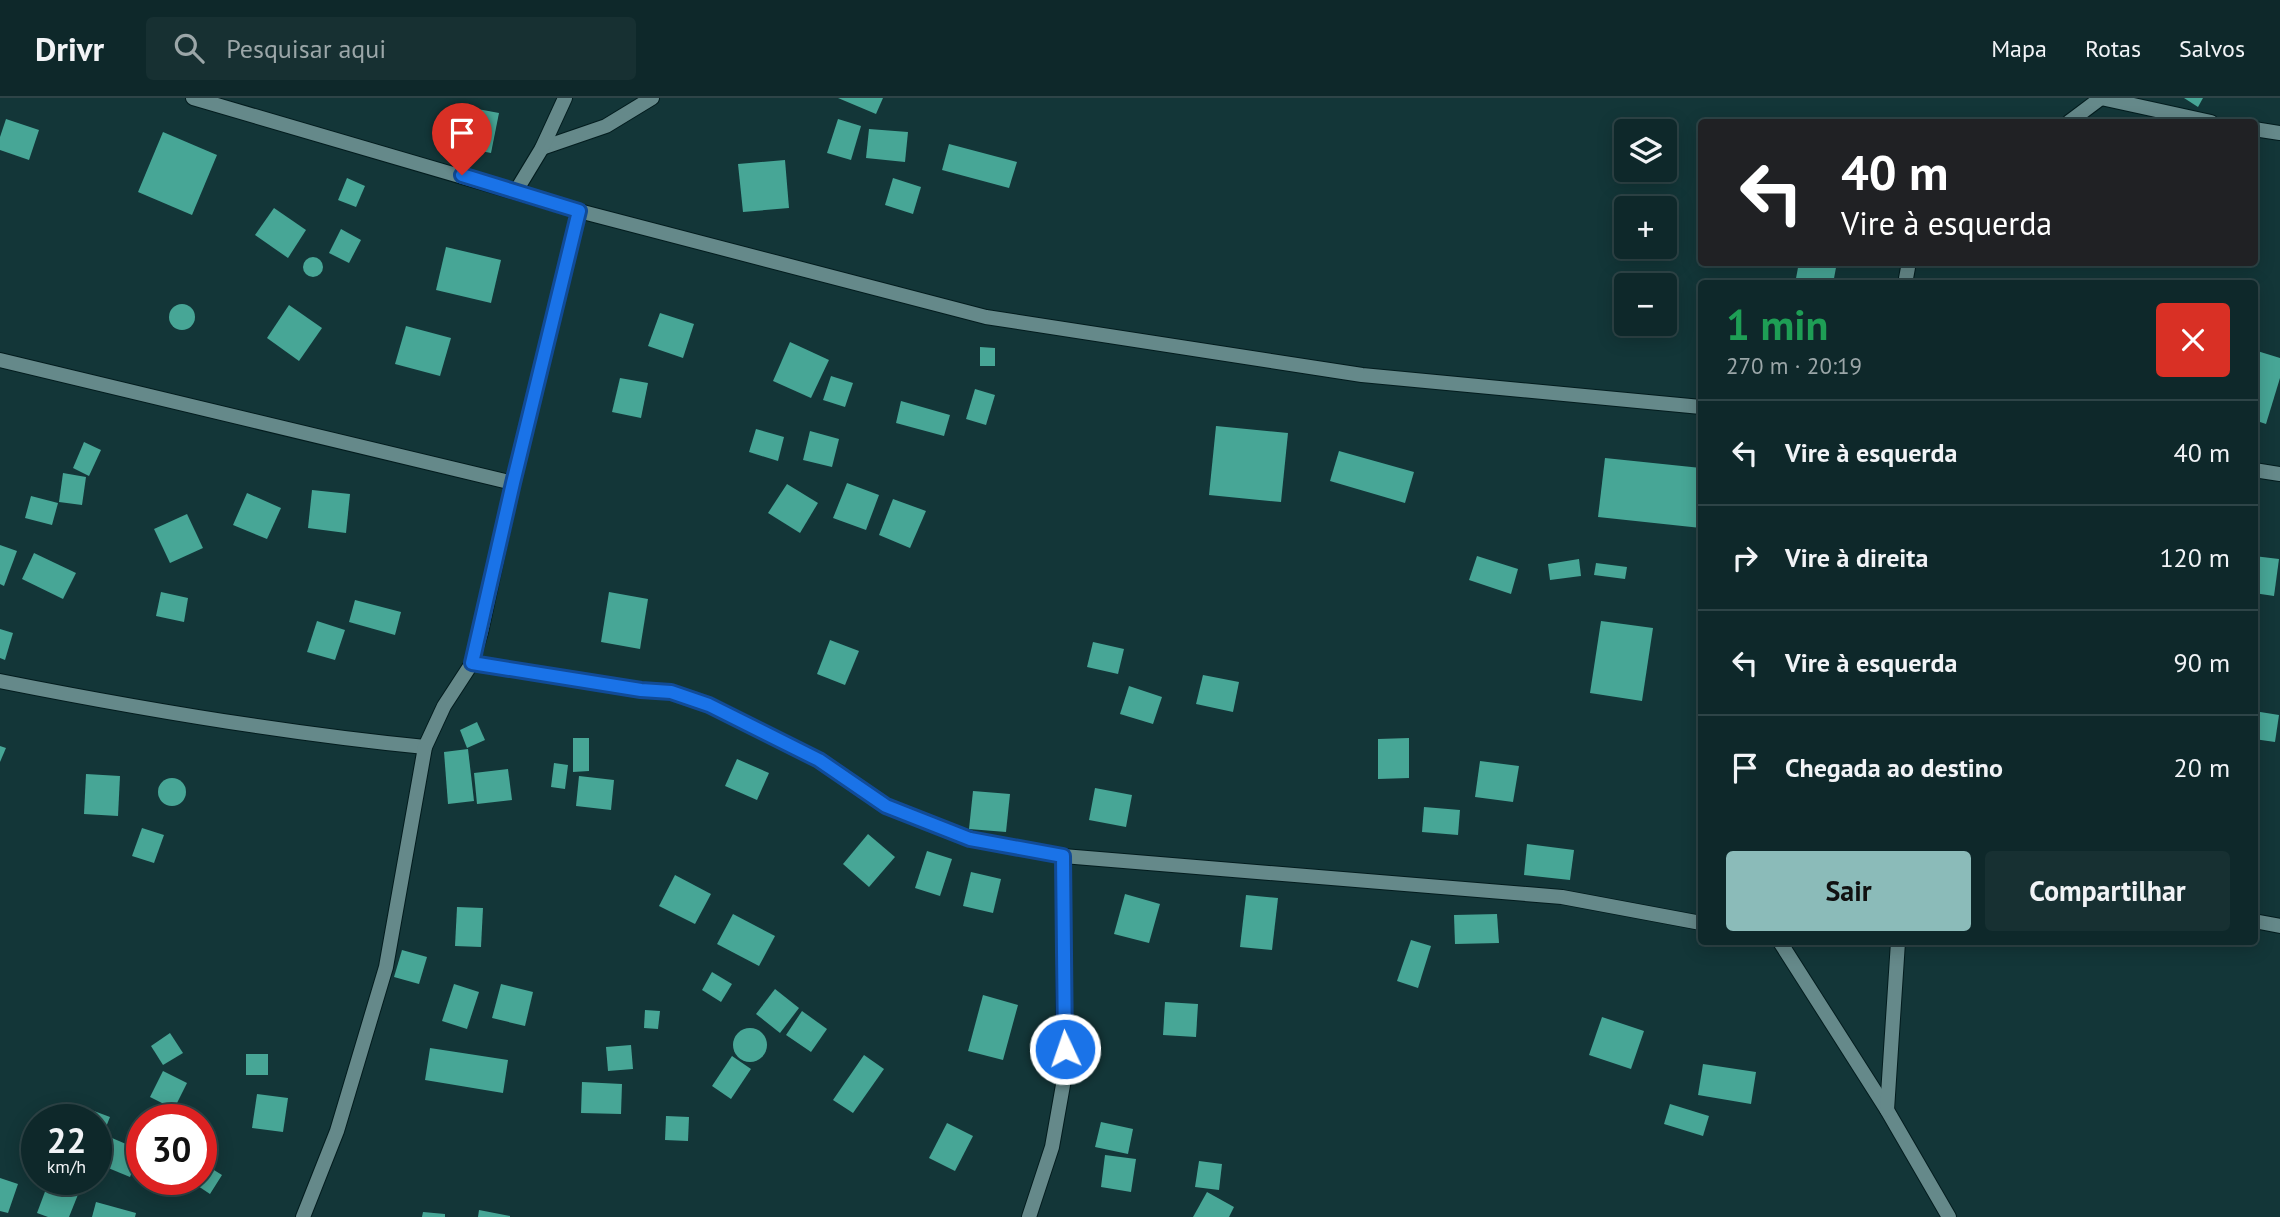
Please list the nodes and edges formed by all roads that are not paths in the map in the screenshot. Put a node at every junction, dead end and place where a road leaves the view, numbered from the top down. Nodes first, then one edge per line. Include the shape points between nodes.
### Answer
1 (193, 98) edge
2 (565, 98) edge
3 (652, 98) edge
4 (2101, 98) edge
5 (2072, 119) edge
6 (2197, 119) edge
7 (2258, 130) edge
8 (2280, 133) edge
9 (542, 148) junction
10 (516, 191) junction
11 (579, 211) junction
12 (0, 360) edge
13 (1698, 407) edge
14 (2258, 471) edge
15 (2280, 474) edge
16 (513, 483) junction
17 (472, 663) junction
18 (0, 681) edge
19 (425, 747) junction
20 (1063, 856) junction
21 (1698, 922) edge
22 (2258, 922) edge
23 (2280, 926) edge
24 (1782, 945) edge
25 (1898, 945) edge
26 (1887, 1110) junction
27 (303, 1217) edge
28 (1029, 1217) edge
29 (1949, 1217) edge

1 - 10 street
2 - 9 street
3 - 9 street via 606,126
4 - 5 street
4 - 6 street
7 - 8 street
9 - 10 street
10 - 11 street
11 - 13 street via 986,317 1362,375
11 - 16 street
12 - 16 street
14 - 15 street
16 - 17 street
17 - 19 street
17 - 20 street via 671,692 709,705 819,760 886,806 970,839
18 - 19 street via 293,733
19 - 27 street via 386,967 337,1131
20 - 21 street via 1562,897
20 - 28 street via 1066,1068 1052,1147
22 - 23 street
24 - 26 street
25 - 26 street
26 - 29 street

